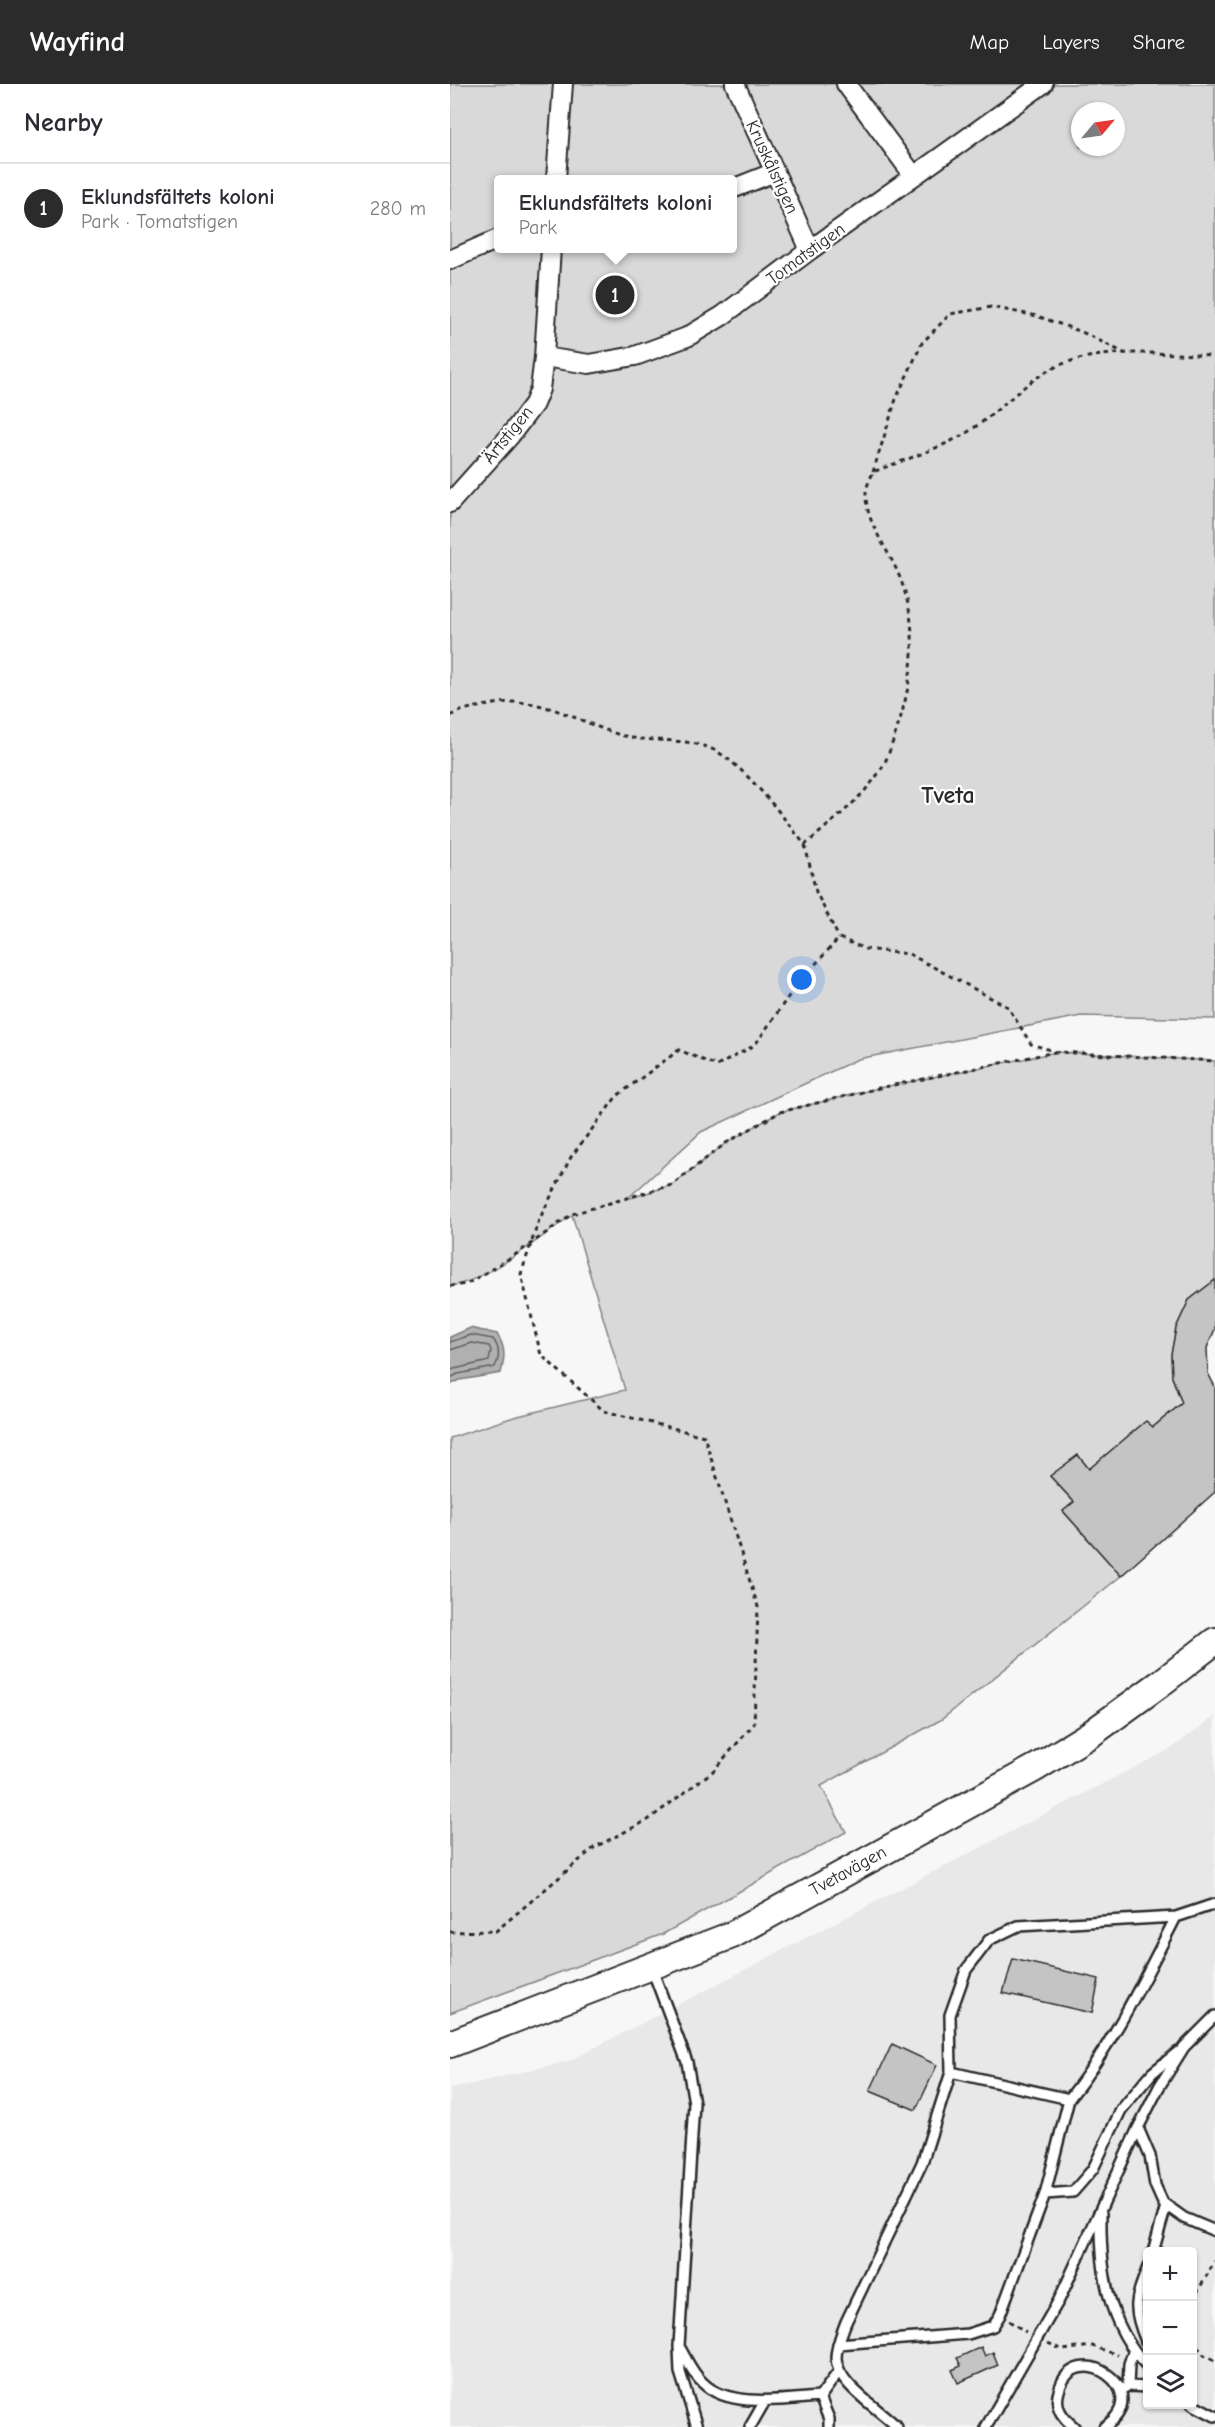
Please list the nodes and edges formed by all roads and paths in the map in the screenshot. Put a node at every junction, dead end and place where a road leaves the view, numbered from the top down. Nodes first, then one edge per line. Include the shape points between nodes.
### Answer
1 (563, 84) edge
2 (735, 84) edge
3 (846, 84) edge
4 (1031, 87) edge
5 (775, 172) junction
6 (556, 175) edge
7 (914, 176) junction
8 (737, 187) edge
9 (494, 241) edge
10 (810, 249) junction
11 (551, 253) edge
12 (450, 260) edge
13 (1124, 353) junction
14 (1215, 356) edge
15 (544, 357) junction
16 (873, 472) junction
17 (450, 503) edge
18 (450, 716) edge
19 (805, 845) junction
20 (838, 938) junction
21 (1056, 1052) junction
22 (1215, 1061) edge
23 (532, 1243) junction
24 (450, 1286) edge
25 (1215, 1641) edge
26 (1215, 1904) edge
27 (1176, 1917) junction
28 (450, 1932) edge
29 (651, 1966) junction
30 (1215, 2016) edge
31 (450, 2044) edge
32 (1184, 2047) junction
33 (951, 2072) junction
34 (1069, 2099) junction
35 (1138, 2128) junction
36 (1045, 2194) junction
37 (1166, 2206) junction
38 (1101, 2211) junction
39 (1215, 2231) edge
40 (1154, 2247) edge
41 (1215, 2261) edge
42 (1143, 2282) edge
43 (1197, 2292) edge
44 (999, 2315) junction
45 (1143, 2334) edge
46 (1038, 2339) junction
47 (838, 2344) junction
48 (679, 2346) junction
49 (1197, 2346) edge
50 (1133, 2352) junction
51 (1215, 2360) edge
52 (1143, 2362) edge
53 (839, 2371) junction
54 (1143, 2387) edge
55 (1124, 2388) junction
56 (820, 2397) junction
57 (765, 2401) junction
58 (1197, 2406) edge
59 (1215, 2415) edge
60 (1064, 2418) junction
61 (697, 2427) edge
62 (750, 2427) edge
63 (829, 2427) edge
64 (897, 2427) edge
65 (986, 2427) edge
66 (1056, 2427) edge
67 (1074, 2427) edge
68 (1104, 2427) edge

1 - 6 street
2 - 5 street, Kruskålstigen
3 - 7 street
4 - 7 street, Tomatstigen
5 - 8 street
5 - 10 street, Kruskålstigen
7 - 10 street, Tomatstigen
9 - 12 street
10 - 15 street, Tomatstigen via 722,316 687,337 635,356 589,364
11 - 15 street, Ärtstigen
13 - 14 path
13 - 16 path via 1050,369 977,426
13 - 16 path via 1037,316 991,307 950,314 922,343 896,399
15 - 17 street, Ärtstigen via 534,404
16 - 19 path via 866,492 868,515 903,585 914,646 912,674 900,722 881,770 864,792
18 - 19 path via 513,701 549,708 609,732 714,750 769,800
19 - 20 path via 816,892
20 - 21 path via 865,949 909,954 1008,1006 1030,1044
20 - 23 path via 795,987 755,1045 717,1066 679,1050 618,1096 571,1157 539,1220
21 - 22 path
21 - 23 path via 780,1112 726,1143 672,1185 572,1214
23 - 24 path via 467,1284
23 - 28 path via 521,1274 542,1355 604,1411 704,1436 758,1607 754,1724 713,1771 648,1820 595,1847 496,1931
25 - 29 main road, Tvetavägen via 1092,1733 1037,1767 732,1935
26 - 27 lane
27 - 33 lane via 1018,1926 989,1940 966,1970 950,2015
27 - 34 lane via 1095,2064
29 - 31 main road, Tvetavägen
29 - 48 lane via 687,2062 694,2103
30 - 32 lane
32 - 35 lane
32 - 36 lane via 1152,2073 1121,2110 1093,2169 1073,2192
33 - 34 lane
33 - 47 lane via 922,2163
34 - 36 lane
35 - 37 lane via 1154,2166 1157,2193
35 - 38 lane
36 - 44 lane
37 - 39 lane
37 - 40 lane
38 - 46 lane
38 - 50 lane via 1104,2281 1110,2304
41 - 43 path
42 - 45 lane via 1135,2306
44 - 46 path
44 - 47 lane via 993,2325 968,2334
46 - 50 path via 1063,2350 1092,2346 1118,2355
46 - 65 lane
47 - 53 lane
48 - 57 lane via 705,2386 731,2397
48 - 61 lane via 680,2372
49 - 51 path
50 - 52 lane
50 - 55 lane
53 - 56 lane
53 - 64 lane
54 - 55 lane
55 - 60 lane via 1100,2369 1077,2369 1060,2385 1057,2396
55 - 68 lane via 1120,2410
56 - 57 lane
56 - 63 lane via 830,2419
57 - 62 lane
58 - 59 lane
60 - 66 lane
60 - 67 lane

